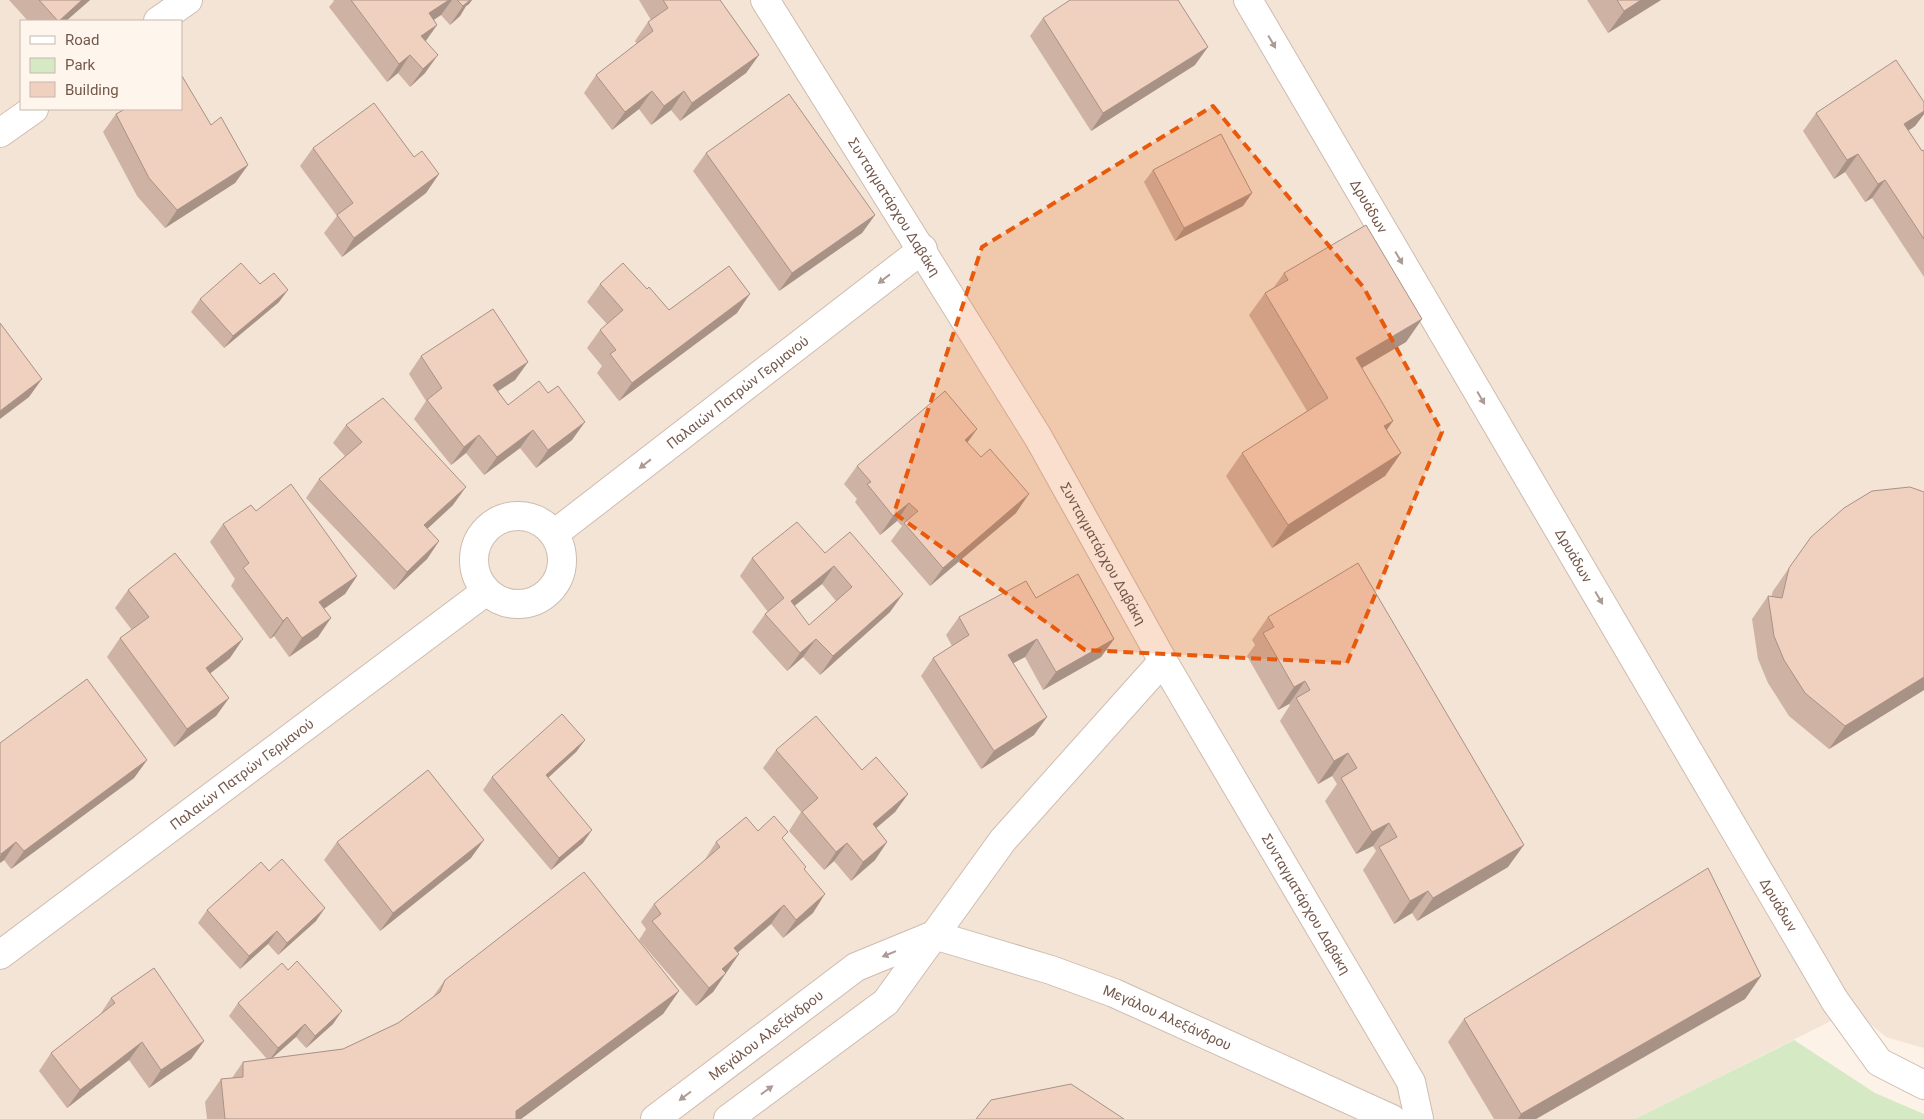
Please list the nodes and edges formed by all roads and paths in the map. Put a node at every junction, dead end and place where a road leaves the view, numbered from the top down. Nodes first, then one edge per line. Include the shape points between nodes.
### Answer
1 (188, 0) edge
2 (765, 0) edge
3 (1248, 0) edge
4 (159, 20) edge
5 (33, 110) edge
6 (0, 133) edge
7 (923, 249) junction
8 (554, 534) junction
9 (485, 592) junction
10 (1162, 661) junction
11 (934, 935) junction
12 (0, 955) edge
13 (1924, 1085) edge
14 (655, 1119) edge
15 (728, 1119) edge
16 (1392, 1119) edge
17 (1419, 1119) edge

1 - 4 street
2 - 7 street, Συνταγματάρχου Δαβάκη
3 -> 13 street, Δρυάδων via 1835,1001 1879,1062
5 - 6 street
7 -> 8 street, Παλαιών Πατρών Γερμανού
7 - 10 street, Συνταγματάρχου Δαβάκη via 1038,438
8 - 9 street via 561,547 562,562 552,589 527,604 498,600
8 - 9 street via 531,517 516,515 501,518 488,526 479,537 473,565
9 - 12 street, Παλαιών Πατρών Γερμανού
10 - 11 street via 1004,840
10 - 17 street, Συνταγματάρχου Δαβάκη via 1411,1082
11 -> 14 street, Μεγάλου Αλεξάνδρου via 856,967
15 -> 11 street via 886,1002
11 - 16 street, Μεγάλου Αλεξάνδρου via 1051,970 1114,994

